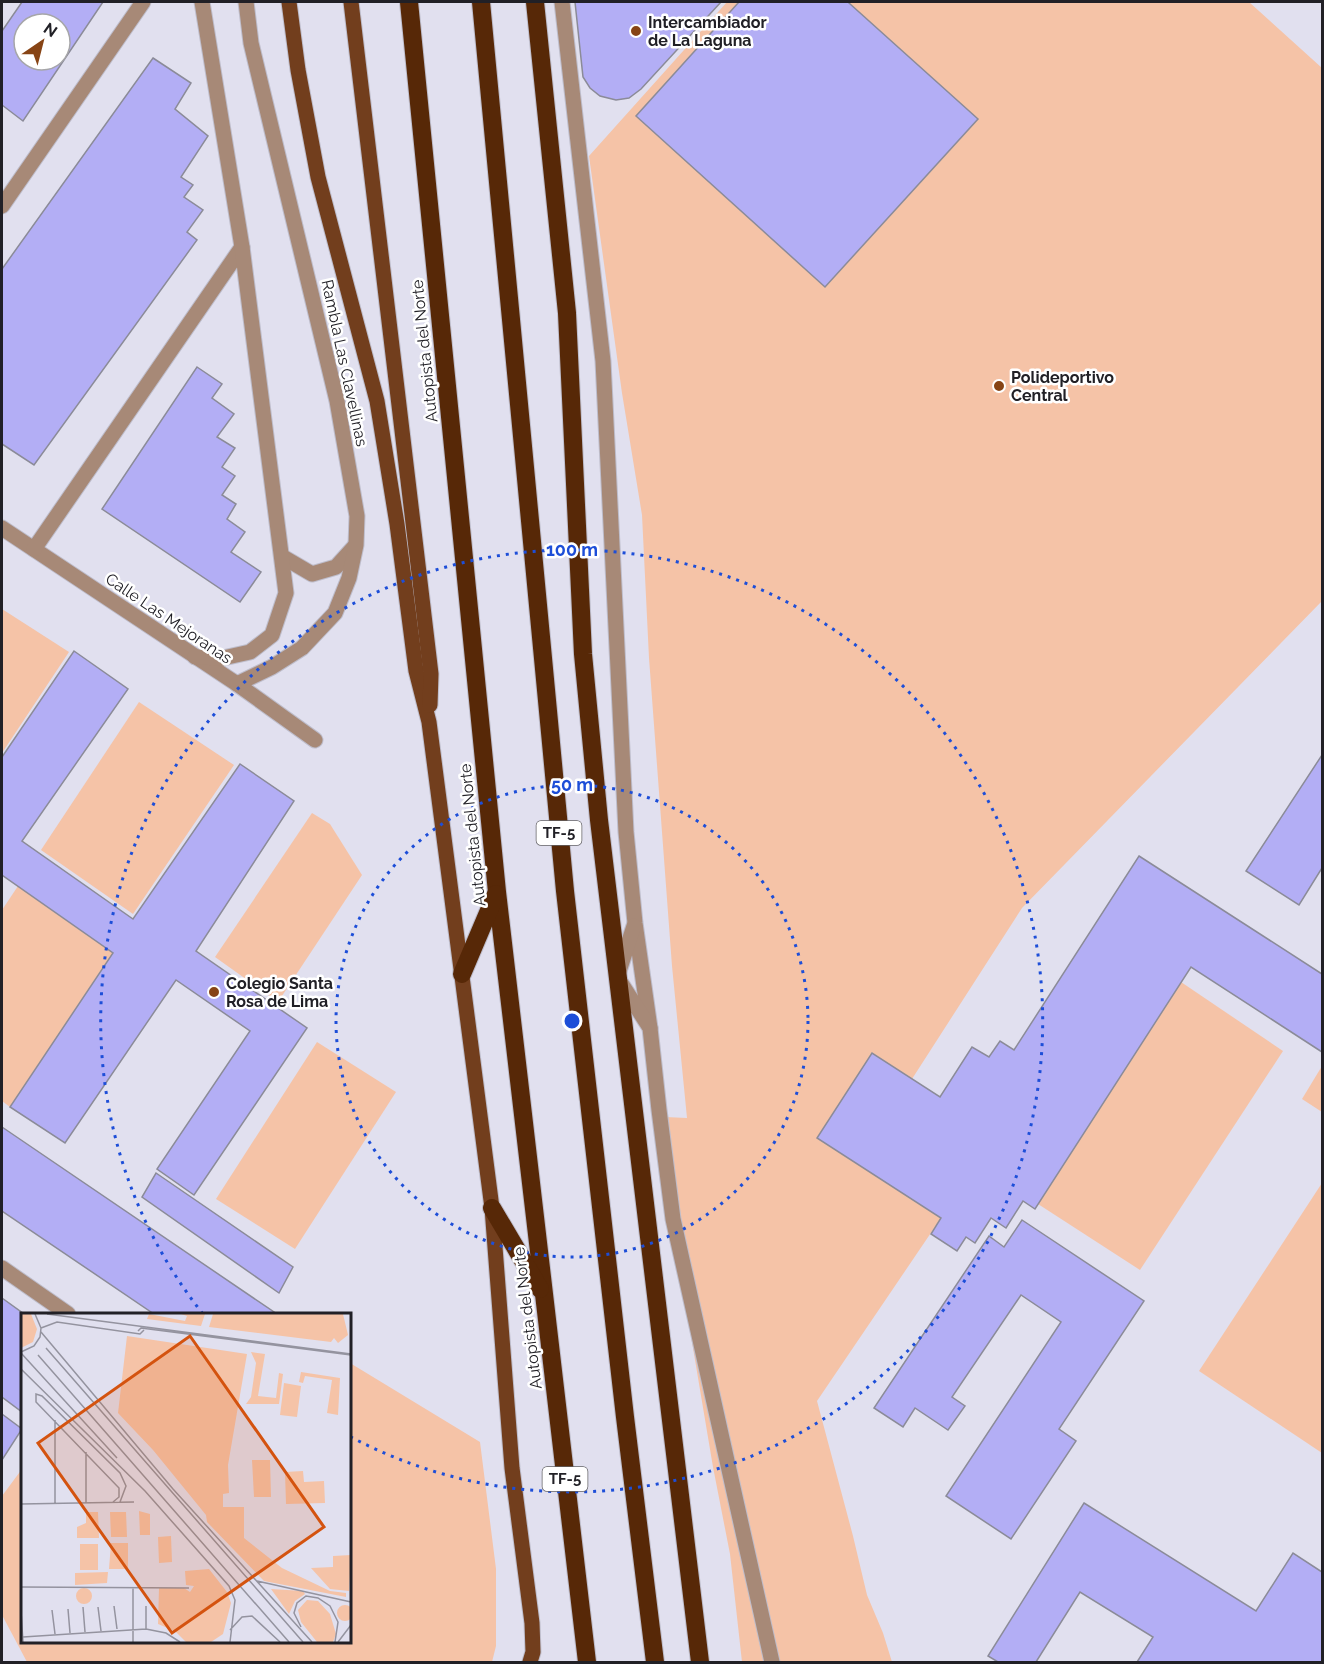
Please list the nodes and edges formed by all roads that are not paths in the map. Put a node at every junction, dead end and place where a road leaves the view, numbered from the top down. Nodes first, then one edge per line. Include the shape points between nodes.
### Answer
1 (143, 2) edge
2 (202, 2) edge
3 (246, 2) edge
4 (289, 2) edge
5 (351, 2) edge
6 (409, 2) edge
7 (481, 2) edge
8 (535, 2) edge
9 (562, 2) edge
10 (2, 206) edge
11 (242, 247) junction
12 (2, 528) edge
13 (356, 545) junction
14 (34, 549) junction
15 (283, 557) junction
16 (195, 657) junction
17 (237, 684) junction
18 (429, 722) junction
19 (315, 740) dead end
20 (497, 892) junction
21 (635, 923) junction
22 (462, 974) junction
23 (617, 977) junction
24 (650, 1028) junction
25 (492, 1208) junction
26 (2, 1268) edge
27 (544, 1295) junction
28 (67, 1313) edge
29 (530, 1662) edge
30 (587, 1662) edge
31 (656, 1662) edge
32 (700, 1662) edge
33 (772, 1662) edge

1 - 10 street
2 - 11 street
3 - 13 street, Rambla Las Clavellinas via 251,43 337,401 357,516
4 - 18 main road via 318,177 377,401 416,671
5 - 18 main road via 431,674
6 - 20 highway, Autopista del Norte / TF-5
7 - 31 highway, TF-5 via 564,891
8 - 23 highway via 567,313 583,654
9 - 21 street via 603,362 626,832
11 - 14 street
11 - 15 street
12 - 14 street, Calle Las Mejoranas
13 - 15 street via 336,567 312,574
13 - 17 street, Rambla Las Clavellinas via 349,578 335,613 302,648
14 - 16 street, Calle Las Mejoranas
15 - 16 street via 286,592 272,635 250,652 223,658
16 - 17 street, Calle Las Mejoranas
17 - 19 street, Calle Las Mejoranas
18 - 22 main road
20 - 22 highway
20 - 27 highway, Autopista del Norte / TF-5
21 - 23 street
21 - 24 street
22 - 25 main road
23 - 24 street
23 - 32 highway
24 - 33 street via 673,1219
25 - 27 highway
25 - 29 main road via 512,1467 532,1623
26 - 28 street
27 - 30 highway, Autopista del Norte / TF-5

